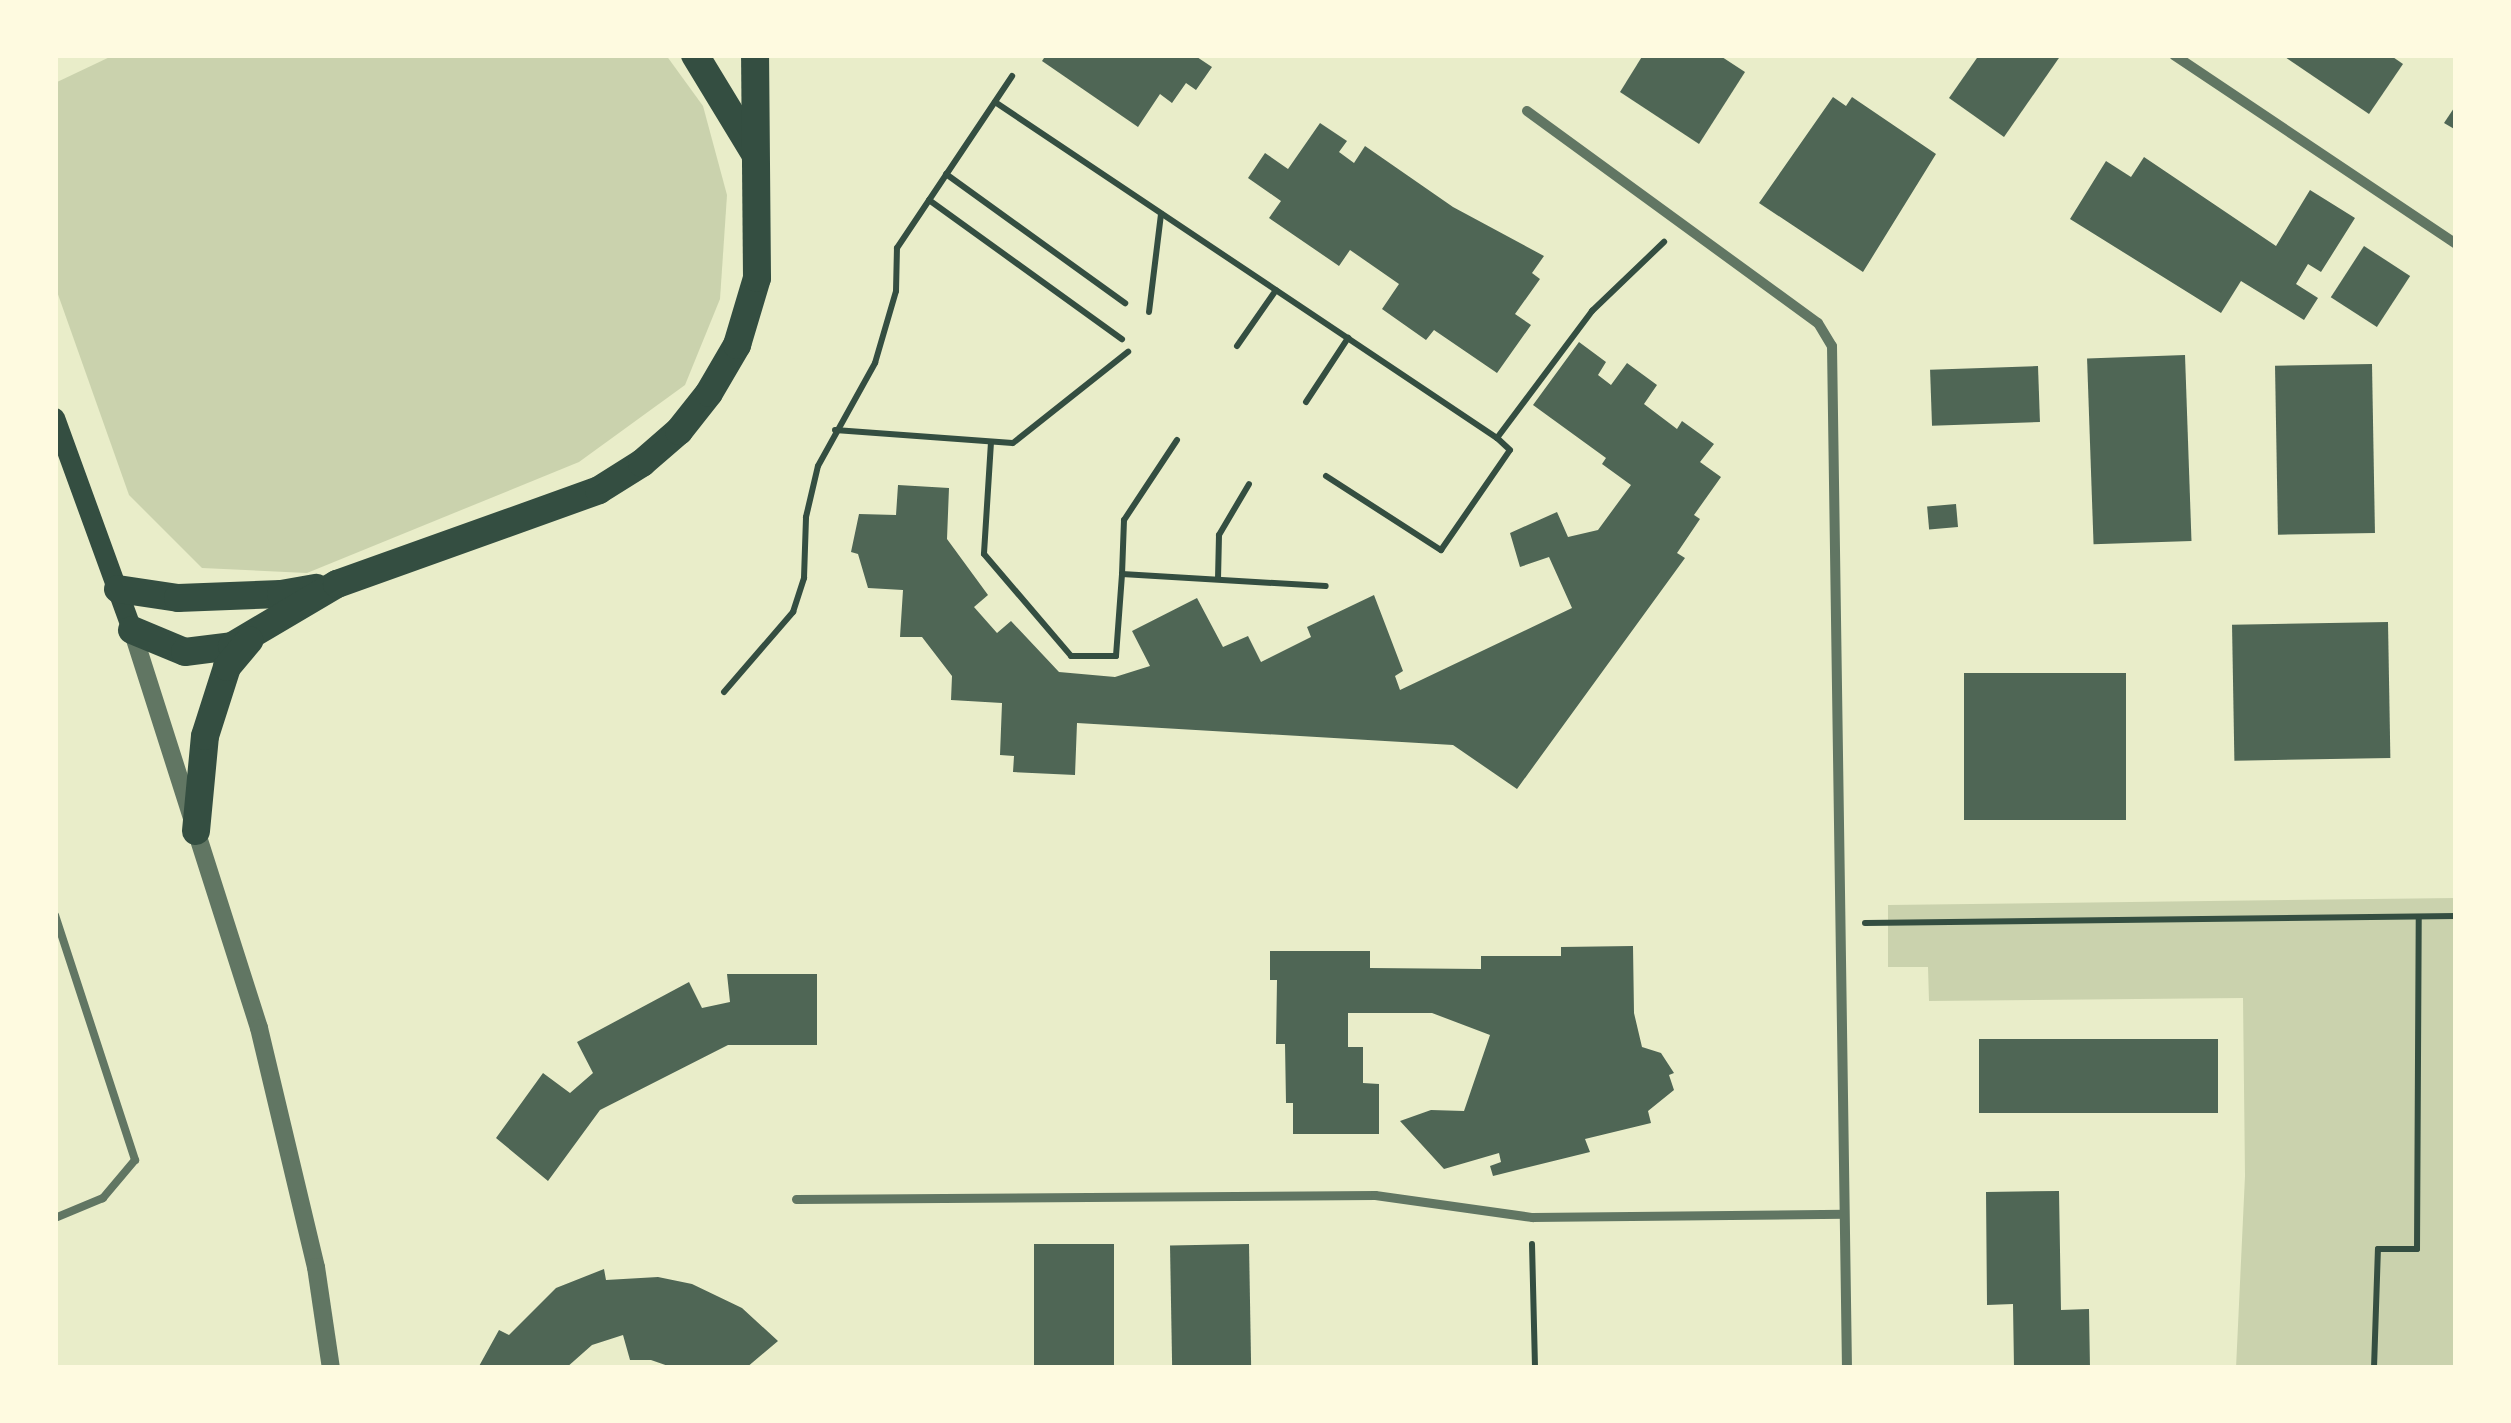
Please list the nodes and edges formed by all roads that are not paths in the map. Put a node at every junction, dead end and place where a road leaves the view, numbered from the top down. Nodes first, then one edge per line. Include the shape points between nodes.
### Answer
1 (695, 55) edge
2 (756, 55) edge
3 (2174, 55) edge
4 (1527, 110) dead end
5 (756, 154) junction
6 (2456, 244) edge
7 (55, 418) edge
8 (337, 584) junction
9 (118, 589) junction
10 (132, 630) junction
11 (251, 638) junction
12 (196, 831) junction
13 (55, 915) edge
14 (796, 1199) dead end
15 (1844, 1214) junction
16 (55, 1218) edge
17 (330, 1368) edge
18 (1847, 1368) edge

1 - 5 highway
2 - 5 highway
3 - 6 street
4 - 15 street via 1818,323 1832,346
5 - 8 highway via 760,248 750,308 709,394 679,432 598,490
7 - 9 main road
8 - 9 highway via 178,598
8 - 11 highway
9 - 10 main road
10 - 11 highway via 185,652
10 - 12 street
11 - 12 highway via 228,668 211,717
12 - 17 street via 286,1127
13 - 16 lane via 135,1160 102,1198
14 - 15 street via 1376,1195 1532,1217
15 - 18 street

